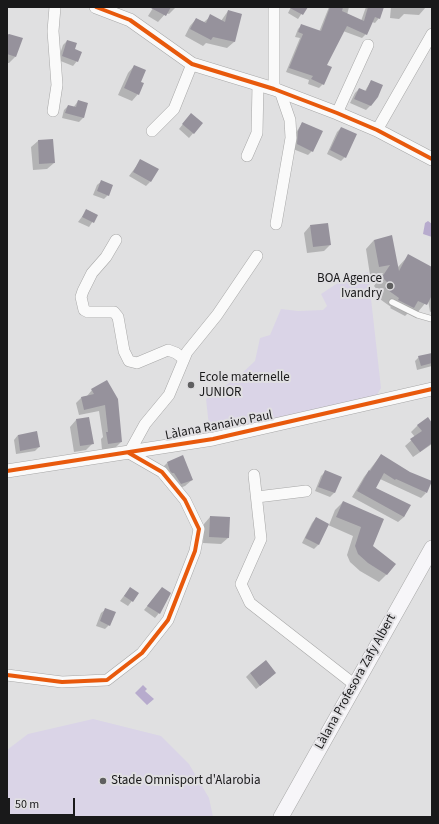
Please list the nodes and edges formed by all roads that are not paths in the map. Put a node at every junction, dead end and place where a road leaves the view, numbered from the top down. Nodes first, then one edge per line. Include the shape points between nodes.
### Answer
1 (55, 7) edge
2 (96, 7) edge
3 (274, 7) edge
4 (432, 34) edge
5 (368, 45) dead end
6 (192, 64) junction
7 (258, 85) junction
8 (277, 90) junction
9 (53, 111) dead end
10 (337, 113) junction
11 (377, 130) junction
12 (152, 131) dead end
13 (247, 156) dead end
14 (432, 159) edge
15 (276, 224) dead end
16 (116, 240) dead end
17 (257, 256) dead end
18 (392, 302) dead end
19 (432, 319) edge
20 (184, 359) junction
21 (432, 389) edge
22 (129, 453) junction
23 (7, 471) edge
24 (254, 475) dead end
25 (306, 491) dead end
26 (257, 497) junction
27 (432, 548) edge
28 (7, 675) edge
29 (355, 685) junction
30 (281, 817) edge

1 - 9 street via 53,31 58,85
2 - 6 street via 130,20
3 - 8 street
4 - 11 street
5 - 10 street
6 - 7 street
6 - 12 street via 174,109
7 - 8 street
7 - 13 street via 257,133
8 - 10 street
8 - 15 street via 290,120 291,138
10 - 11 street
11 - 14 street
16 - 20 street via 83,291 81,296 84,310 114,312 118,317 124,351 129,361 137,363 168,350 176,352
17 - 20 street via 242,281
18 - 19 lane
20 - 22 street via 169,395 144,424
21 - 22 street, Làlana Ranaivo Paul via 212,439
22 - 23 street, Làlana Ranaivo Paul
22 - 28 street via 162,472 185,500 199,529 195,551 168,620 142,653 107,680 62,682
24 - 26 street
25 - 26 street
26 - 29 street via 261,539 241,584 250,604
27 - 29 main road, Làlana Profesora Zafy Albert
29 - 30 main road, Làlana Profesora Zafy Albert

